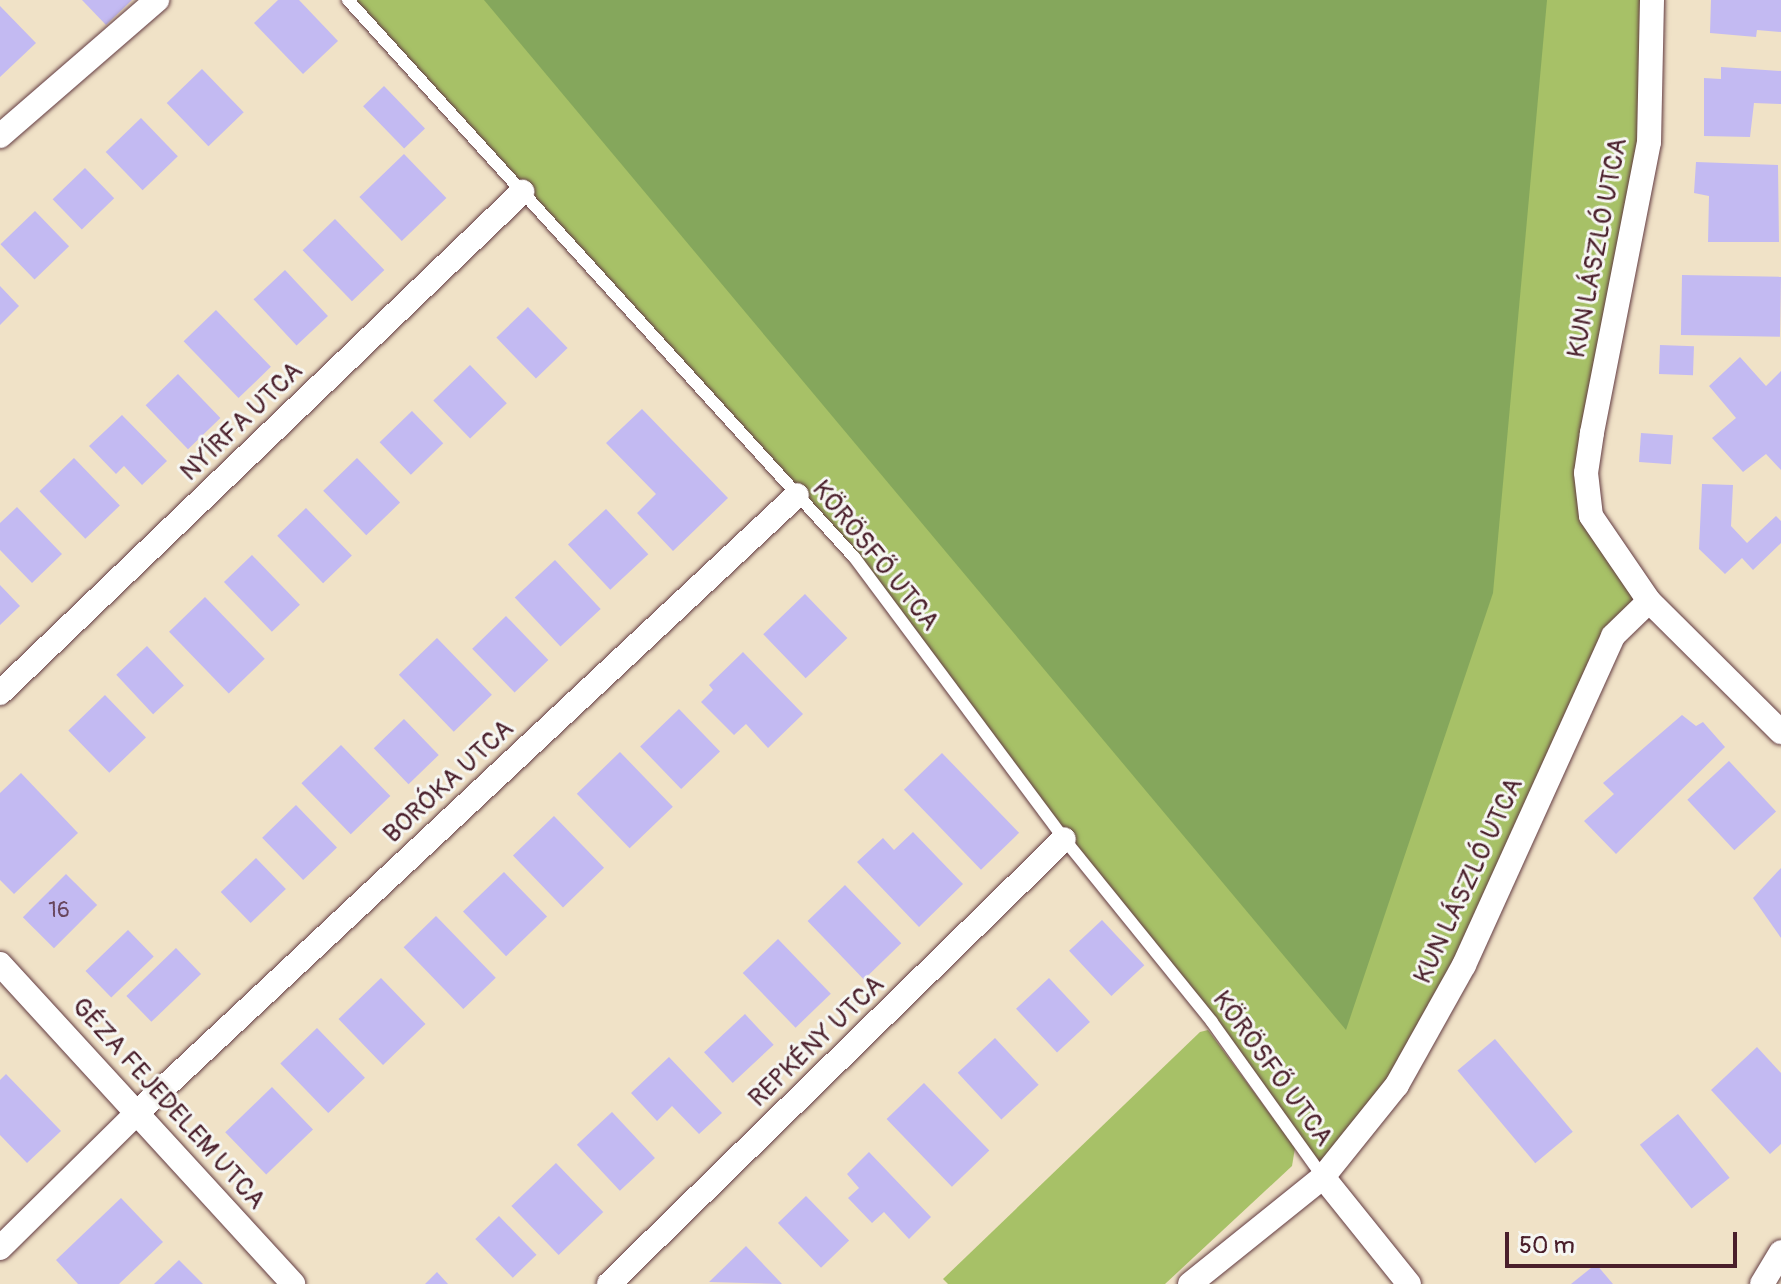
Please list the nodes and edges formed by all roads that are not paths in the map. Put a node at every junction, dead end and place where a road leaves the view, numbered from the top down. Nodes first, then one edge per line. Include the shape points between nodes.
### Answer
1 (157, 0) edge
2 (348, 0) edge
3 (1652, 0) edge
4 (0, 136) edge
5 (522, 192) junction
6 (797, 495) junction
7 (1649, 601) junction
8 (0, 693) edge
9 (1781, 732) edge
10 (1064, 839) junction
11 (0, 964) edge
12 (139, 1111) junction
13 (1323, 1177) junction
14 (0, 1248) edge
15 (1781, 1252) edge
16 (293, 1284) edge
17 (609, 1284) edge
18 (1190, 1284) edge
19 (1409, 1284) edge
20 (1762, 1284) edge

1 - 4 street
2 - 5 lane, KÖRÖSFŐ UTCA
3 - 7 street, KUN LÁSZLÓ UTCA via 1649,142 1586,473 1591,516
5 - 6 lane, KÖRÖSFŐ UTCA
5 - 8 street, NYÍRFA UTCA
6 - 10 lane, KÖRÖSFŐ UTCA via 854,557
6 - 12 street, BORÓKA UTCA
7 - 9 street, KUN LÁSZLÓ UTCA
7 - 13 street, KUN LÁSZLÓ UTCA via 1613,636 1471,952 1412,1058
10 - 13 lane, KÖRÖSFŐ UTCA via 1212,1022
10 - 17 street, REPKÉNY UTCA
11 - 12 street, GÉZA FEJEDELEM UTCA
12 - 14 street, BORÓKA UTCA
12 - 16 street, GÉZA FEJEDELEM UTCA
13 - 18 street, KUN LÁSZLÓ UTCA
13 - 19 street
15 - 20 street

